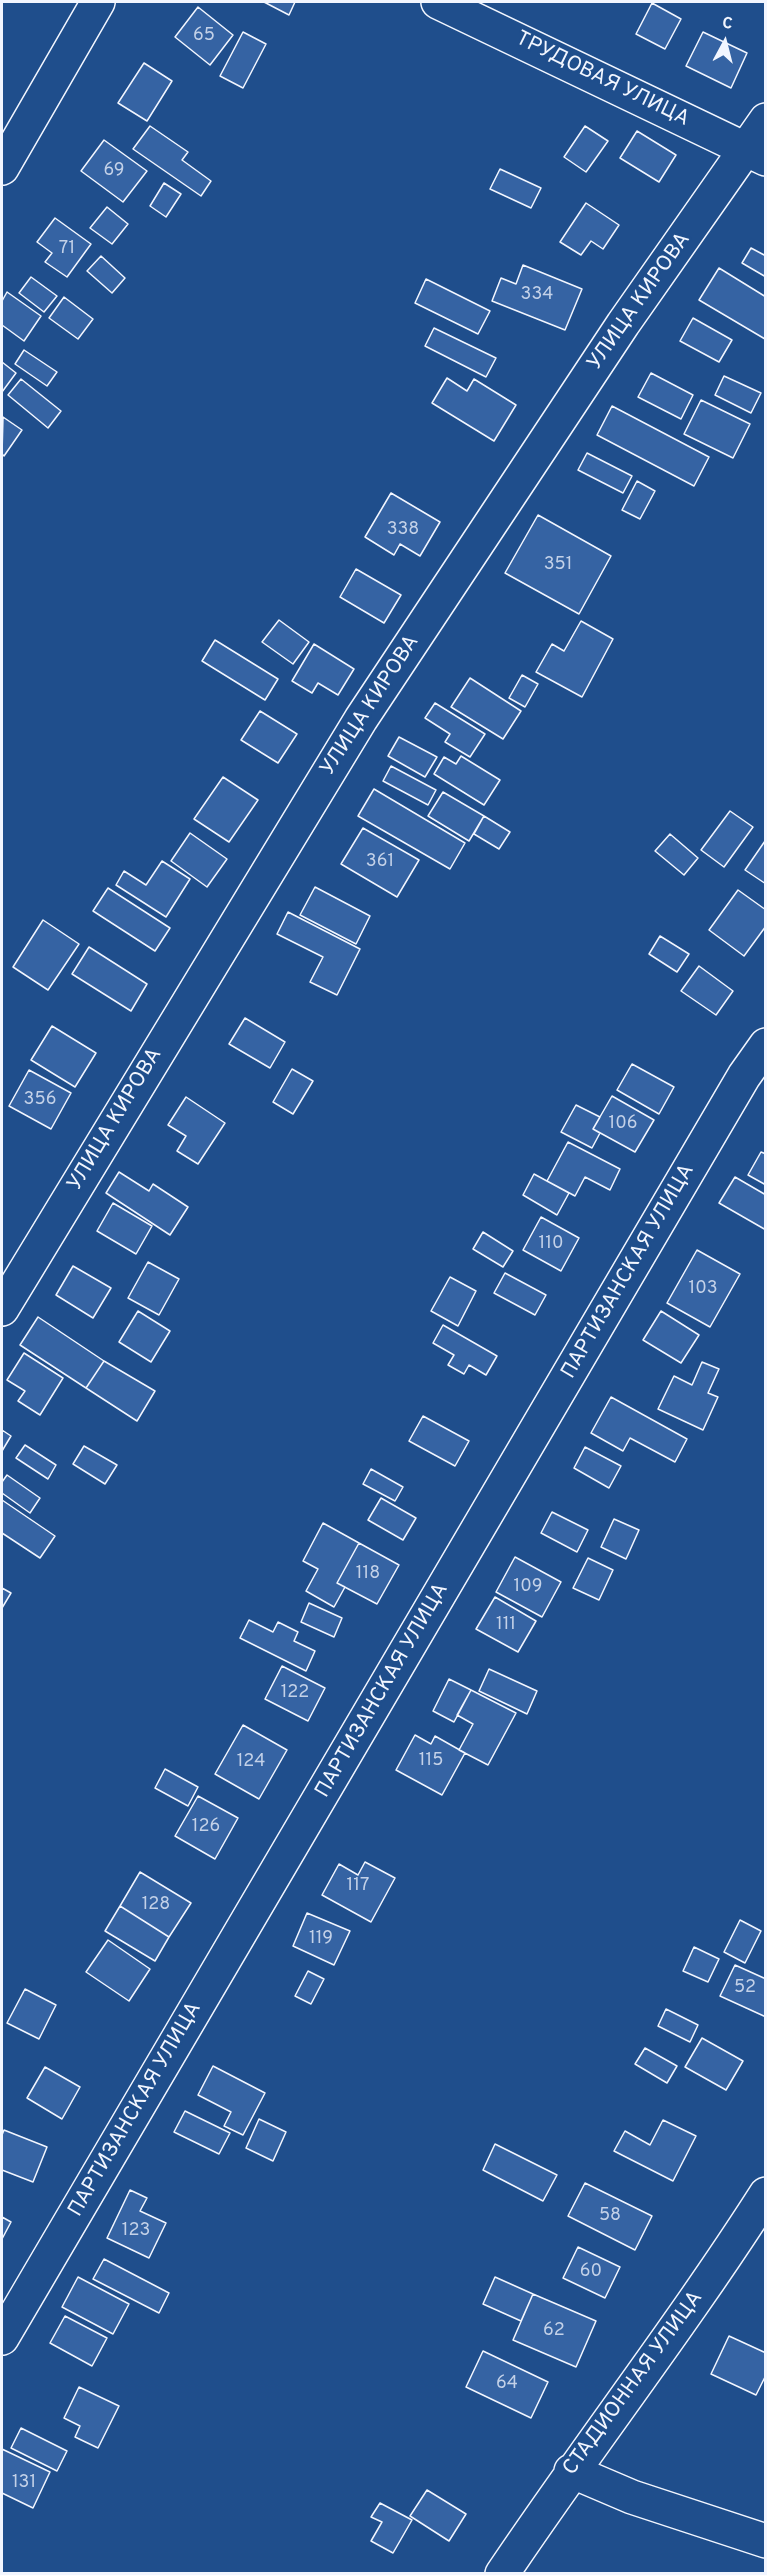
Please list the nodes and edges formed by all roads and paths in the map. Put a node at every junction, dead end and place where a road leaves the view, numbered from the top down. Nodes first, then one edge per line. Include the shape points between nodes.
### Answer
1 (98, 2) edge
2 (438, 2) edge
3 (765, 120) edge
4 (756, 154) edge
5 (2, 168) edge
6 (765, 1045) edge
7 (2, 1309) edge
8 (765, 2194) edge
9 (2, 2338) edge
10 (571, 2471) junction
11 (765, 2541) edge
12 (502, 2574) edge

1 - 5 street
2 - 4 street, ТРУДОВАЯ УЛИЦА
3 - 4 street, УЛИЦА КИРОВА
4 - 7 street, УЛИЦА КИРОВА via 623,324 361,718
6 - 9 street, ПАРТИЗАНСКАЯ УЛИЦА
8 - 10 street, СТАДИОННАЯ УЛИЦА
10 - 11 street via 632,2497
10 - 12 street, СТАДИОННАЯ УЛИЦА

